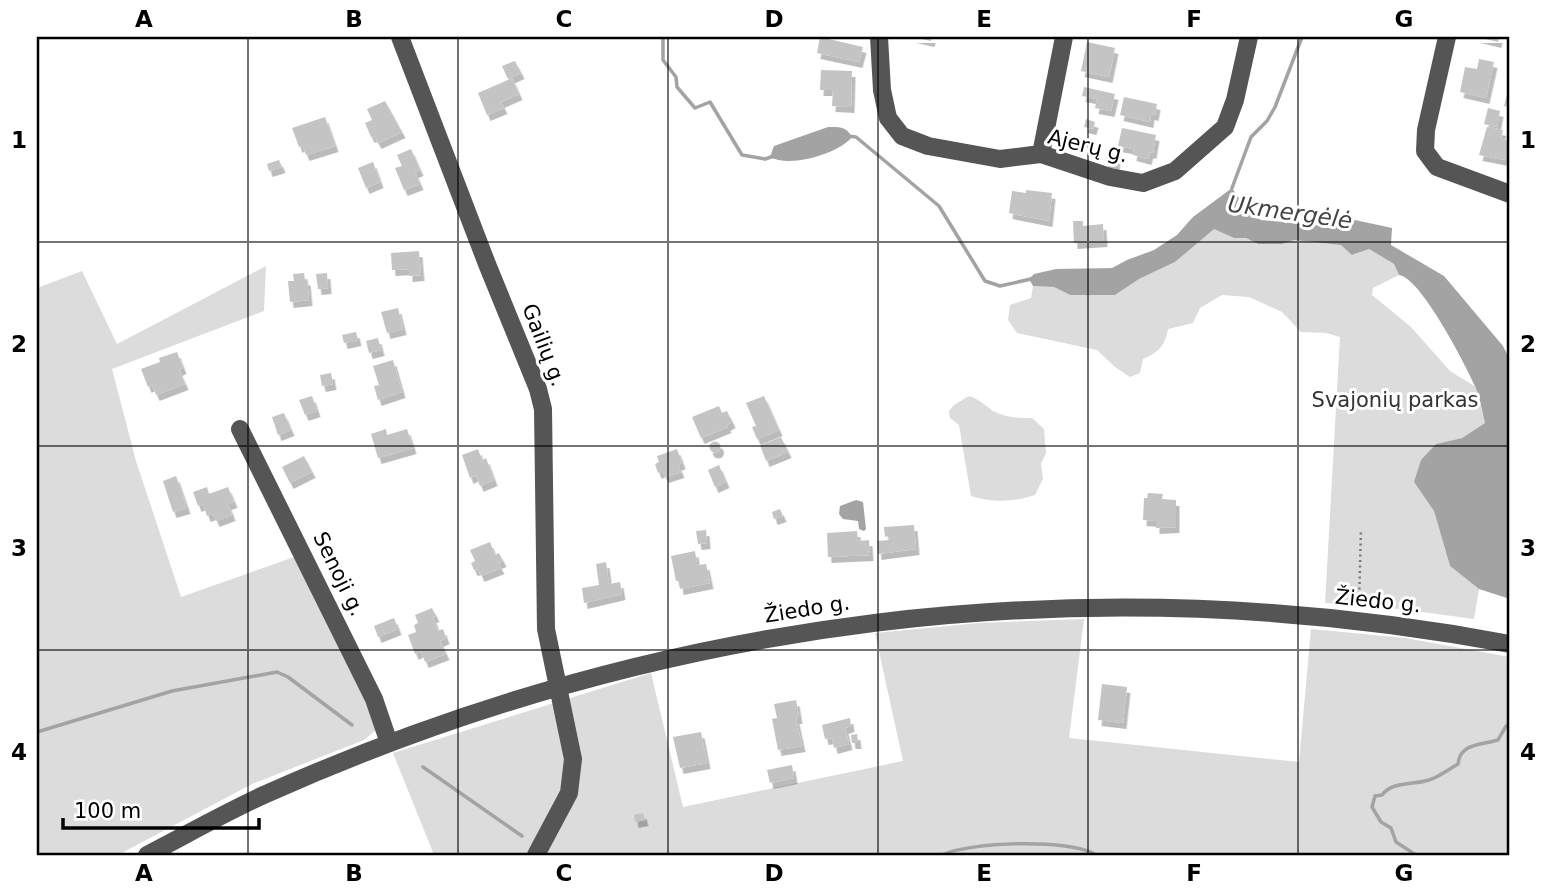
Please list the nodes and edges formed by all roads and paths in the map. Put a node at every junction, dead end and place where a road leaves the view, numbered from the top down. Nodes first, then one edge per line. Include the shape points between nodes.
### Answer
1 (400, 37) edge
2 (879, 37) edge
3 (1064, 37) edge
4 (1249, 37) edge
5 (1447, 37) edge
6 (1041, 154) junction
7 (1510, 194) edge
8 (240, 429) dead end
9 (1361, 529) dead end
10 (1359, 603) dead end
11 (1510, 644) edge
12 (559, 687) junction
13 (389, 743) junction
14 (147, 855) edge
15 (536, 855) edge

1 - 12 street, Gailių g. via 538,388 545,427 546,629
2 - 6 street, Ajerų g. via 888,118 902,136 928,146 1000,159
3 - 6 street
4 - 6 street, Ajerų g. via 1225,127 1175,171 1143,183
5 - 7 street via 1425,151 1437,167
8 - 13 street, Senoji g. via 374,699
9 - 10 path
11 - 12 street, Žiedo g. via 1404,626 1254,612 1044,609 847,625 689,653
12 - 13 street, Žiedo g.
12 - 15 street, Gailių g. via 571,742 572,779 563,808
13 - 14 street, Žiedo g. via 264,794

